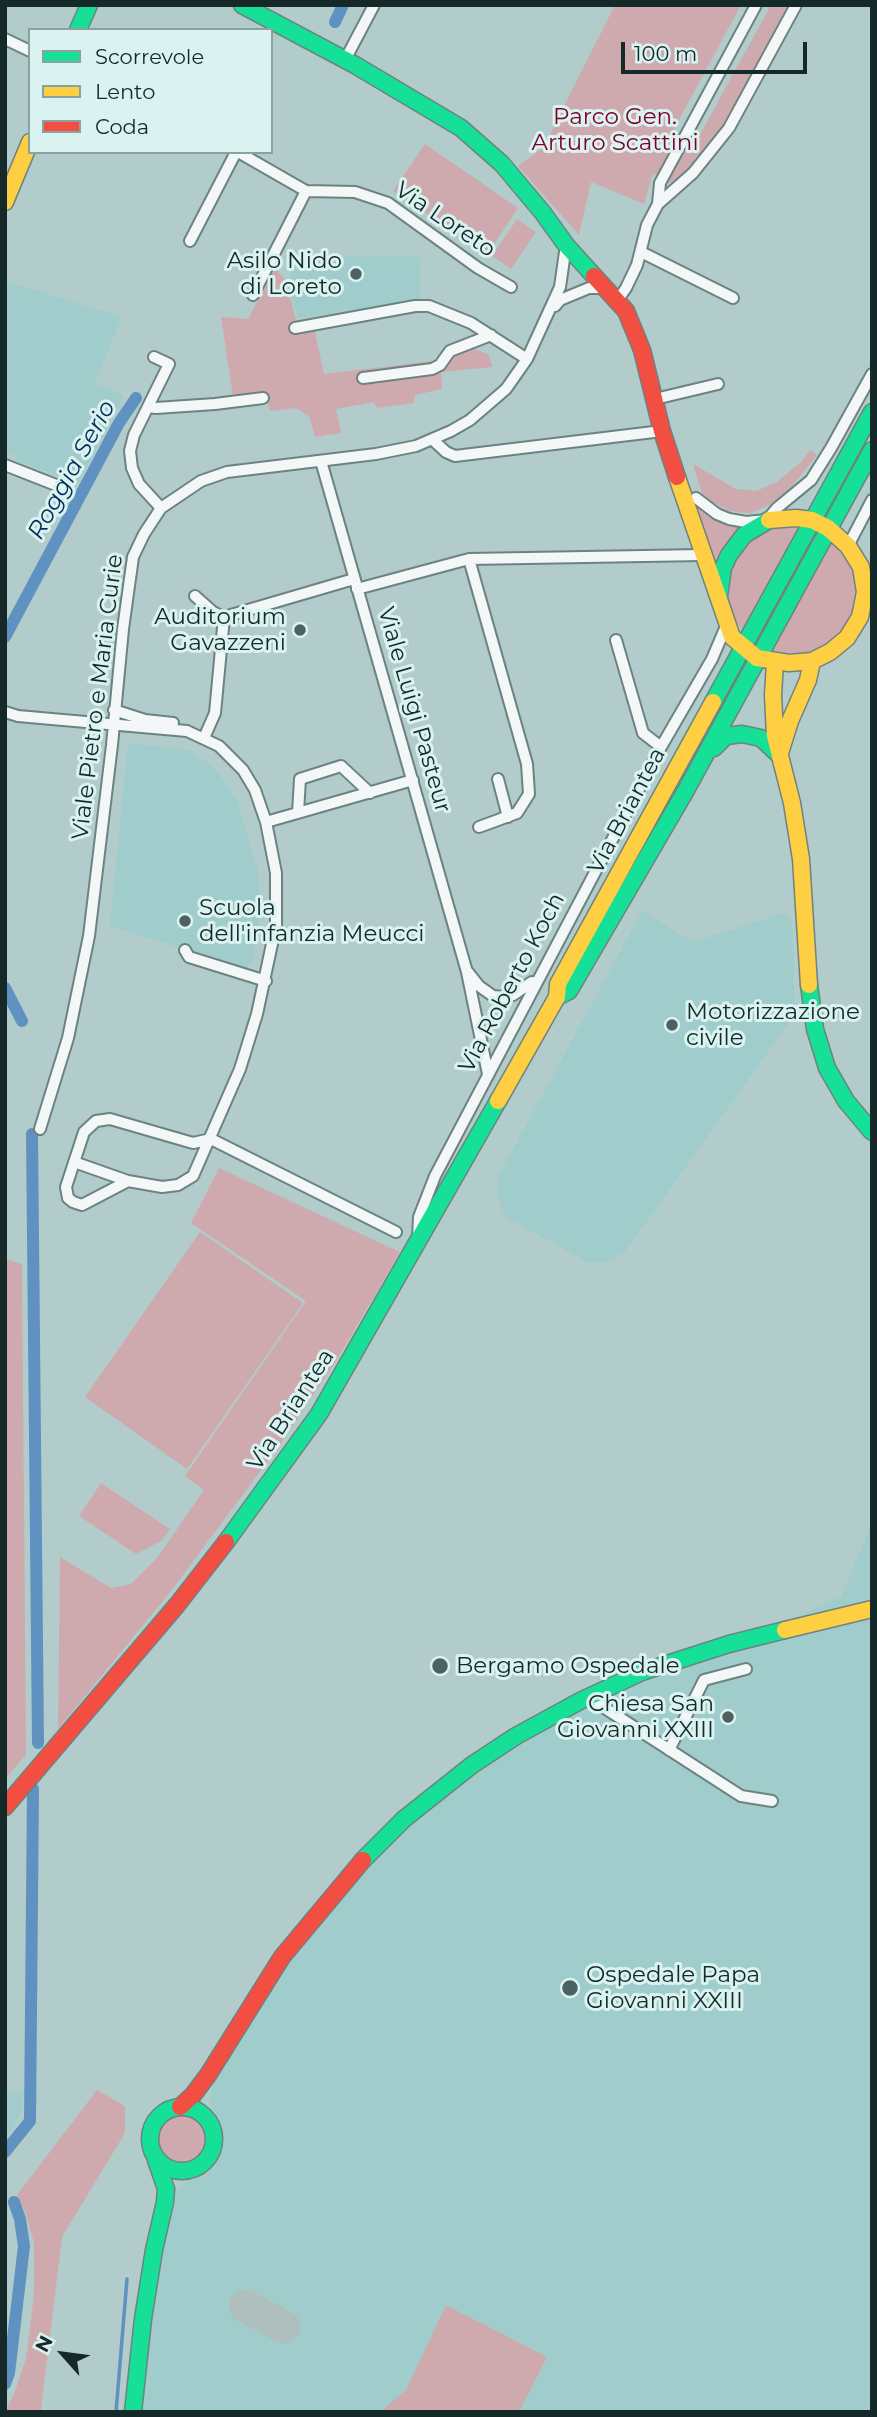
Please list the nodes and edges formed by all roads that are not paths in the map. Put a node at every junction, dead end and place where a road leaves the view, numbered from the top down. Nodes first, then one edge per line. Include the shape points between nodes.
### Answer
1 (89, 5) edge
2 (242, 5) edge
3 (374, 5) edge
4 (756, 5) edge
5 (796, 5) edge
6 (79, 28) edge
7 (5, 39) edge
8 (28, 50) edge
9 (345, 60) junction
10 (28, 147) edge
11 (236, 154) edge
12 (241, 154) edge
13 (306, 191) junction
14 (5, 202) edge
15 (658, 204) junction
16 (190, 241) dead end
17 (566, 245) junction
18 (641, 252) junction
19 (511, 287) dead end
20 (253, 295) dead end
21 (612, 295) junction
22 (733, 298) dead end
23 (551, 311) junction
24 (295, 328) dead end
25 (491, 335) junction
26 (154, 356) dead end
27 (527, 359) junction
28 (872, 374) edge
29 (363, 378) dead end
30 (718, 384) dead end
31 (263, 398) dead end
32 (655, 399) junction
33 (148, 407) junction
34 (872, 412) edge
35 (662, 431) junction
36 (433, 440) junction
37 (872, 450) edge
38 (321, 461) junction
39 (5, 465) edge
40 (61, 487) dead end
41 (696, 498) joint
42 (872, 500) edge
43 (161, 508) junction
44 (767, 520) junction
45 (812, 520) junction
46 (828, 528) junction
47 (848, 545) junction
48 (702, 555) junction
49 (469, 559) junction
50 (356, 584) junction
51 (195, 596) dead end
52 (719, 596) junction
53 (224, 617) junction
54 (727, 624) junction
55 (616, 640) dead end
56 (742, 647) junction
57 (757, 658) junction
58 (812, 661) junction
59 (775, 662) junction
60 (114, 710) junction
61 (5, 712) edge
62 (114, 725) junction
63 (187, 731) junction
64 (205, 738) junction
65 (661, 747) junction
66 (779, 755) junction
67 (704, 756) junction
68 (498, 779) dead end
69 (413, 780) junction
70 (370, 793) junction
71 (298, 813) junction
72 (508, 817) junction
73 (266, 822) junction
74 (479, 827) dead end
75 (185, 950) dead end
76 (467, 972) junction
77 (537, 978) junction
78 (266, 981) junction
79 (557, 997) junction
80 (488, 1074) junction
81 (40, 1129) dead end
82 (872, 1132) edge
83 (211, 1139) junction
84 (74, 1162) junction
85 (128, 1181) junction
86 (396, 1232) dead end
87 (418, 1244) junction
88 (872, 1609) edge
89 (746, 1669) dead end
90 (595, 1693) junction
91 (669, 1750) junction
92 (772, 1801) dead end
93 (5, 1807) edge
94 (208, 2075) junction
95 (180, 2107) junction
96 (202, 2114) junction
97 (156, 2160) junction
98 (184, 2172) junction
99 (165, 2202) junction
100 (133, 2412) edge

1 - 6 street
2 - 9 street
3 - 9 street
4 - 15 street via 660,183
5 - 15 street via 729,128 693,173
7 - 8 street
9 - 17 street via 443,116 483,146 543,212
10 - 14 street
11 - 16 street, Via Loreto
12 - 13 street, Via Loreto
13 - 19 street, Via Loreto via 355,192 388,203
13 - 20 street
15 - 18 street
17 - 21 street
17 - 23 street, Viale Pietro e Maria Curie
18 - 21 street via 627,286
18 - 22 street
21 - 23 street via 589,288 560,300
21 - 32 street via 626,312 642,350
23 - 27 street, Viale Pietro e Maria Curie
24 - 25 street via 429,306
25 - 27 street
25 - 29 street via 450,351 432,369
26 - 33 street via 169,364
27 - 36 street, Viale Pietro e Maria Curie via 488,405
28 - 44 street via 811,480
30 - 32 street
31 - 33 street
32 - 35 street
32 - 41 street
33 - 43 street via 134,435 132,468 139,484
34 - 45 street, Via Briantea
35 - 36 street via 455,456
35 - 48 street
36 - 38 street, Viale Pietro e Maria Curie
37 - 46 street, Via Briantea
38 - 43 street, Viale Pietro e Maria Curie via 227,472 201,481
38 - 50 street, Viale Luigi Pasteur
39 - 40 street
41 - 44 street via 729,519
42 - 47 street
43 - 60 street, Viale Pietro e Maria Curie via 133,557
44 - 45 street
44 - 52 street via 744,535 729,555
45 - 46 street
45 - 56 street, Via Briantea
46 - 47 street
46 - 57 street, Via Briantea
47 - 58 street via 861,567 860,617 847,638
48 - 49 street
48 - 52 street
49 - 50 street
49 - 72 street via 527,765 529,794 517,813
50 - 53 street
50 - 69 street, Viale Luigi Pasteur
51 - 53 street
52 - 54 street
53 - 64 street via 215,713
54 - 56 street
54 - 65 street, Via Roberto Koch
55 - 65 street via 643,733
56 - 57 street
56 - 79 street, Via Briantea via 558,984
57 - 59 street
57 - 67 street, Via Briantea
58 - 59 street
58 - 66 street
59 - 66 street
60 - 62 street, Viale Pietro e Maria Curie
60 - 63 street via 175,723
61 - 62 street
62 - 63 street
62 - 81 street, Viale Pietro e Maria Curie via 82,979
63 - 64 street
64 - 73 street via 243,770
65 - 77 street, Via Roberto Koch
66 - 67 street, Via Briantea via 761,738 742,734 726,736
66 - 82 street via 801,859 815,1029 827,1068
67 - 79 street, Via Briantea via 569,991
68 - 72 street
69 - 70 street
69 - 76 street, Viale Luigi Pasteur
70 - 71 street
70 - 71 street via 341,766 300,779
71 - 73 street
72 - 74 street
73 - 78 street via 276,873 277,914
75 - 78 street via 189,957
76 - 77 street via 485,991 504,997 522,991
76 - 80 street, Viale Luigi Pasteur
77 - 80 street, Via Roberto Koch
78 - 83 street via 240,1069
79 - 87 street, Via Briantea
80 - 87 street, Via Roberto Koch via 435,1176 419,1217
83 - 84 street via 193,1143 104,1119 84,1132
83 - 85 street via 198,1168 186,1181 162,1187
83 - 86 street
84 - 85 street
84 - 85 street via 66,1193 78,1205
87 - 93 street, Via Briantea via 319,1414 251,1510 177,1605
88 - 90 street via 729,1644 642,1672
89 - 91 street via 704,1680
90 - 91 street via 600,1705
90 - 94 street via 478,1760 372,1850 282,1957
91 - 92 street via 741,1796
94 - 95 street
94 - 96 street
95 - 96 street
95 - 97 street via 161,2114 155,2122 149,2141
96 - 98 street via 212,2127 214,2143 201,2166
97 - 98 street
97 - 99 street via 166,2189
98 - 99 street
99 - 100 street via 145,2305

